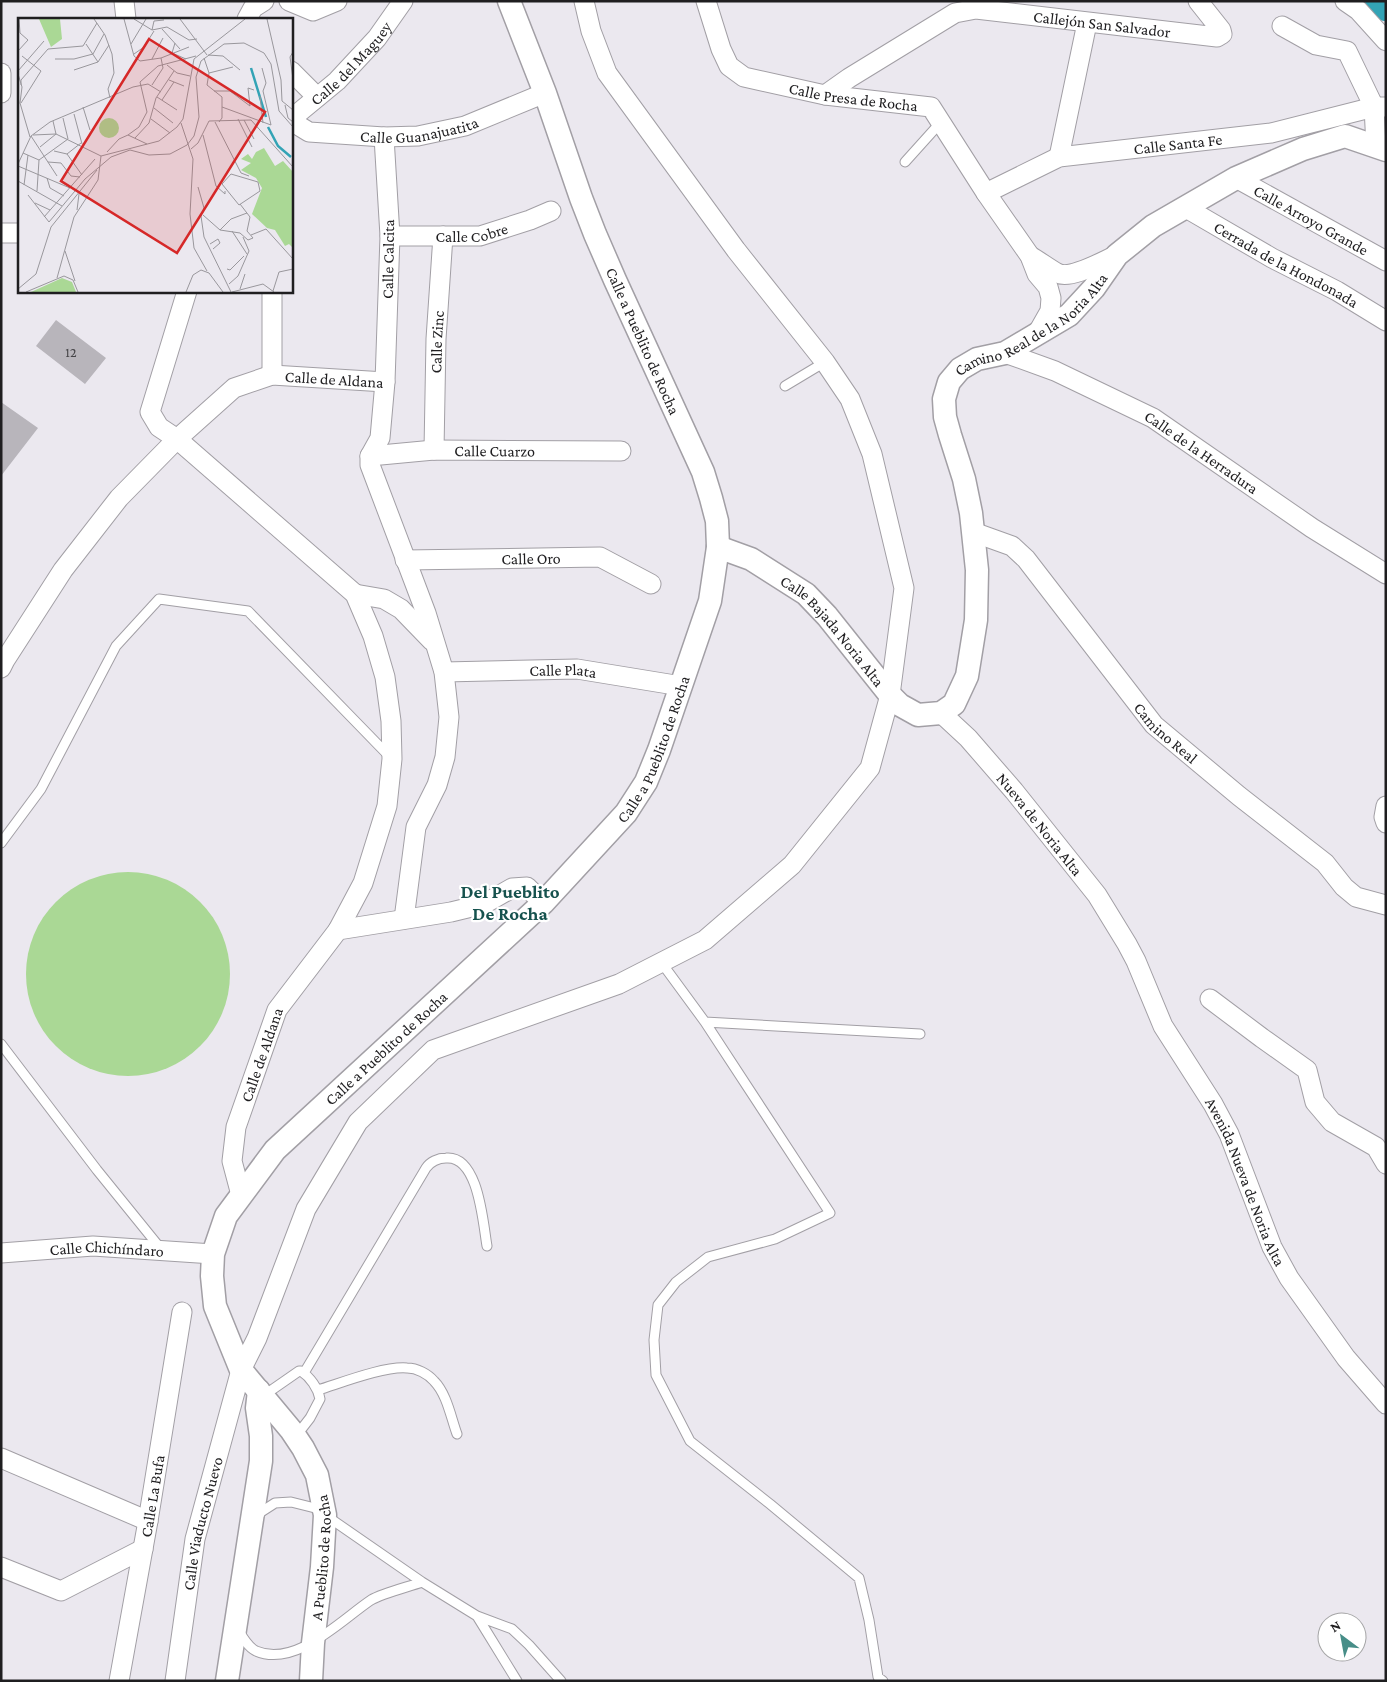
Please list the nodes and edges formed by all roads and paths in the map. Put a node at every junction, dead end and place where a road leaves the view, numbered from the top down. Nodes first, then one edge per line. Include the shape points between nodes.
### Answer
1 (124, 1) edge
2 (264, 1) edge
3 (289, 1) edge
4 (337, 1) edge
5 (403, 1) edge
6 (509, 1) edge
7 (584, 1) edge
8 (706, 1) edge
9 (1198, 1) edge
10 (1345, 1) edge
11 (126, 18) edge
12 (248, 18) edge
13 (1087, 23) junction
14 (1282, 26) dead end
15 (1386, 41) edge
16 (292, 72) edge
17 (1, 73) edge
18 (1, 93) edge
19 (18, 93) edge
20 (545, 93) junction
21 (825, 95) junction
22 (318, 97) junction
23 (1380, 107) edge
24 (292, 119) edge
25 (292, 121) edge
26 (941, 122) junction
27 (384, 137) junction
28 (1381, 148) edge
29 (1059, 157) junction
30 (906, 162) dead end
31 (1236, 178) junction
32 (986, 193) junction
33 (1186, 208) junction
34 (551, 211) dead end
35 (1, 233) edge
36 (18, 233) edge
37 (390, 236) junction
38 (443, 236) junction
39 (1117, 255) junction
40 (1030, 256) junction
41 (1386, 261) edge
42 (187, 292) edge
43 (272, 292) edge
44 (1386, 321) edge
45 (1037, 334) junction
46 (1005, 353) junction
47 (825, 362) junction
48 (272, 375) junction
49 (385, 382) junction
50 (785, 386) dead end
51 (177, 439) junction
52 (434, 450) junction
53 (621, 451) dead end
54 (370, 456) junction
55 (972, 532) junction
56 (718, 546) junction
57 (405, 560) junction
58 (1386, 574) edge
59 (651, 584) dead end
60 (354, 594) junction
61 (435, 644) junction
62 (1, 668) edge
63 (444, 672) junction
64 (681, 686) junction
65 (890, 695) junction
66 (941, 713) junction
67 (392, 759) junction
68 (1386, 806) edge
69 (1386, 823) edge
70 (1, 843) edge
71 (543, 903) junction
72 (1386, 905) edge
73 (404, 919) junction
74 (338, 930) junction
75 (1127, 944) joint
76 (661, 962) junction
77 (1210, 999) dead end
78 (706, 1022) junction
79 (920, 1034) dead end
80 (1, 1044) edge
81 (1386, 1164) edge
82 (241, 1195) junction
83 (487, 1246) dead end
84 (161, 1249) junction
85 (1, 1253) edge
86 (213, 1254) junction
87 (182, 1312) dead end
88 (240, 1370) junction
89 (304, 1373) junction
90 (318, 1390) junction
91 (261, 1394) junction
92 (1386, 1404) edge
93 (457, 1434) dead end
94 (296, 1437) junction
95 (1, 1458) edge
96 (325, 1515) junction
97 (148, 1521) junction
98 (250, 1532) junction
99 (143, 1550) junction
100 (1, 1568) edge
101 (422, 1582) junction
102 (477, 1616) junction
103 (236, 1625) junction
104 (313, 1643) junction
105 (119, 1681) edge
106 (175, 1681) edge
107 (227, 1681) edge
108 (311, 1681) edge
109 (517, 1681) edge
110 (561, 1681) edge
111 (883, 1681) edge

1 - 11 street
2 - 12 street via 253,8
3 - 4 street via 313,11
5 - 22 street, Calle del Maguey via 370,45
6 - 20 street, Calle a Pueblito de Rocha
7 - 47 street, Calle Viaducto Nuevo via 607,73 736,250
8 - 21 street, Calle Presa de Rocha via 729,66 744,77
9 - 13 street, Callejón San Salvador via 1222,34 1217,37
10 - 15 street via 1358,10
13 - 21 street, Callejón San Salvador via 976,9 955,13
13 - 29 street
14 - 23 street via 1316,46 1347,51
16 - 22 street
17 - 18 street
18 - 19 street
20 - 27 street, Calle Guanajuatita via 464,126 418,136
20 - 56 street, Calle a Pueblito de Rocha via 595,234 703,472 717,521
21 - 26 street, Calle Presa de Rocha via 931,107
22 - 24 street, Calle del Maguey
23 - 28 street
23 - 29 street, Calle Santa Fe via 1271,133
25 - 27 street, Calle Guanajuatita via 309,132
26 - 30 lane
26 - 32 street, Calle Presa de Rocha
27 - 37 street, Calle Calcita
28 - 31 street, Camino Real de la Noria Alta via 1346,136 1303,149
29 - 32 street, Calle Santa Fe
31 - 33 street, Camino Real de la Noria Alta
31 - 41 street, Calle Arroyo Grande
32 - 40 street, Calle Presa de Rocha
33 - 39 street, Camino Real de la Noria Alta via 1153,226
33 - 44 street, Cerrada de la Hondonada
34 - 38 street, Calle Cobre via 480,236
35 - 36 street
37 - 38 street, Calle Cobre
37 - 49 street, Calle Calcita
38 - 52 street, Calle Zinc via 436,338
39 - 40 street, Calle Presa de Rocha via 1071,274 1059,274
39 - 45 street, Camino Real de la Noria Alta via 1069,316
40 - 45 street, Calle Presa de Rocha via 1051,298 1050,311
42 - 51 street via 150,412 159,427
43 - 48 street
45 - 46 street, Camino Real de la Noria Alta
46 - 55 street, Camino Real de la Noria Alta via 977,359 960,369 949,382 944,399 945,416 964,479
46 - 58 street, Calle de la Herradura via 1055,371 1153,418 1312,528
47 - 50 lane
47 - 65 street, Calle Viaducto Nuevo via 850,399 872,454 904,588
48 - 49 street, Calle de Aldana
48 - 51 street, Calle de Aldana via 234,388
49 - 54 street, Calle de Aldana via 380,438
51 - 60 street, Calle de Aldana
51 - 62 street, Calle de Aldana via 119,498 63,570
52 - 53 street, Calle Cuarzo
52 - 54 street, Calle Cuarzo
54 - 57 street via 370,465
55 - 66 street, Camino Real de la Noria Alta via 977,570 976,620 968,676 954,704
55 - 72 street, Camino Real via 1012,546 1026,559 1154,725 1324,863 1356,897
56 - 64 street, Calle a Pueblito de Rocha via 710,601
56 - 65 street, Calle Bajada Noria Alta via 752,559 806,594
57 - 59 street, Calle Oro via 600,558
57 - 61 street
60 - 61 street via 384,599 401,609
60 - 67 street, Calle de Aldana via 385,677
61 - 63 street
63 - 64 street, Calle Plata via 577,669
63 - 73 street via 449,717 445,757 437,785 416,827
64 - 71 street, Calle a Pueblito de Rocha via 646,782 626,813
65 - 66 street, Calle Bajada Noria Alta via 918,715
65 - 76 street, Calle Viaducto Nuevo via 870,768 792,865 704,940
66 - 75 street, Nueva de Noria Alta via 968,738 1014,791 1097,896
67 - 70 lane via 248,611 159,599 116,646 41,789
67 - 74 street, Calle de Aldana via 387,806 363,884
68 - 69 street
71 - 73 street via 526,887 512,888 484,904
71 - 82 street, Calle a Pueblito de Rocha via 276,1150
73 - 74 street
74 - 82 street, Calle de Aldana via 277,1010 236,1127 232,1161
75 - 92 street, Avenida Nueva de Noria Alta via 1163,1026 1229,1134 1272,1247 1289,1278 1346,1358
76 - 78 lane
76 - 88 street, Calle Viaducto Nuevo via 619,984 433,1050 358,1122 306,1209 257,1338
77 - 81 street via 1307,1070 1315,1102 1332,1122 1376,1146
78 - 79 lane
78 - 111 lane via 830,1213 775,1239 708,1257 676,1282 658,1305 654,1340 656,1375 690,1441 859,1578 878,1677
80 - 84 lane
82 - 86 street, Calle a Pueblito de Rocha via 226,1216
83 - 89 lane via 478,1191 467,1170 448,1157 432,1162
84 - 85 street, Calle Chichíndaro via 93,1246
84 - 86 street, Calle Chichíndaro
86 - 88 street, Calle a Pueblito de Rocha via 215,1306
87 - 97 street, Calle La Bufa
88 - 91 street, A Pueblito de Rocha
88 - 106 street, Calle Viaducto Nuevo via 195,1539
89 - 90 lane
89 - 91 lane via 299,1371
90 - 93 lane via 394,1368 409,1368 424,1373 435,1382
90 - 94 lane via 320,1399 316,1408
91 - 94 street, A Pueblito de Rocha
91 - 98 street via 257,1408 260,1462
94 - 96 street, A Pueblito de Rocha via 317,1475
95 - 97 street
96 - 98 lane via 315,1508 291,1502 275,1503 261,1512
96 - 101 lane
96 - 104 street, A Pueblito de Rocha
97 - 99 street, Calle La Bufa
98 - 103 street
99 - 100 street via 61,1591
99 - 105 street, Calle La Bufa
101 - 102 lane
101 - 104 lane via 373,1599
102 - 109 lane
102 - 110 lane via 512,1629
103 - 104 lane via 255,1650 269,1654 286,1653
103 - 107 street
104 - 108 street, A Pueblito de Rocha

